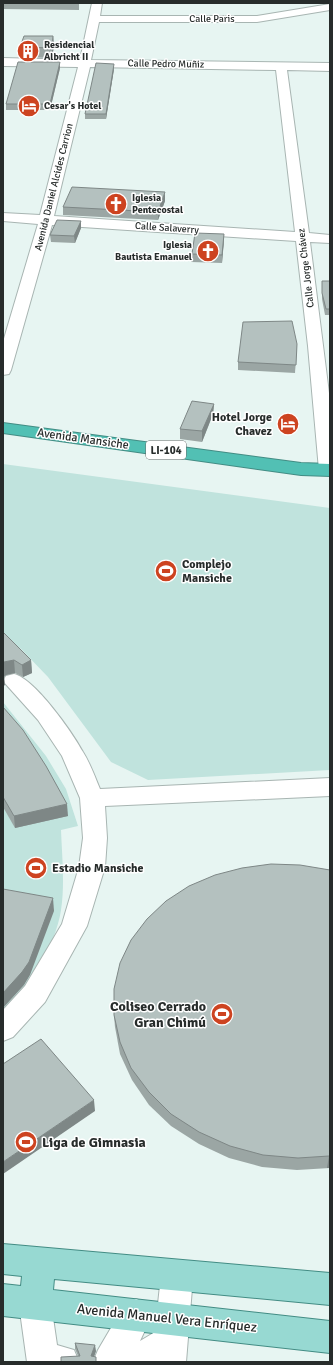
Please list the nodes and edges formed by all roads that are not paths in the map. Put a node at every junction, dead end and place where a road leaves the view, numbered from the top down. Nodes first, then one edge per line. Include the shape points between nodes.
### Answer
1 (97, 3) edge
2 (330, 7) edge
3 (289, 8) edge
4 (93, 19) junction
5 (3, 62) edge
6 (85, 63) junction
7 (281, 66) junction
8 (330, 67) edge
9 (3, 217) edge
10 (46, 220) junction
11 (302, 237) junction
12 (330, 239) edge
13 (323, 346) edge
14 (3, 370) edge
15 (3, 428) edge
16 (3, 442) edge
17 (329, 475) edge
18 (14, 681) dead end
19 (330, 787) edge
20 (92, 798) junction
21 (3, 1029) edge
22 (3, 1259) edge
23 (40, 1262) junction
24 (177, 1276) junction
25 (330, 1289) edge
26 (3, 1300) edge
27 (36, 1304) junction
28 (136, 1315) junction
29 (330, 1337) edge
30 (171, 1341) edge
31 (62, 1362) edge
32 (110, 1362) edge
33 (135, 1362) edge

1 - 4 street, Avenida Daniel Alcides Carrion
2 - 3 street, Calle Paris
3 - 4 street, Calle Paris via 257,19 196,14
4 - 6 street, Avenida Daniel Alcides Carrion
5 - 6 street, Calle Pedro Muñiz
6 - 7 street, Calle Pedro Muñiz
6 - 10 street, Avenida Daniel Alcides Carrion
7 - 8 street, Calle Pedro Muñiz
7 - 11 street, Calle Jorge Chávez
9 - 10 street, Calle Salaverry
10 - 11 street, Calle Salaverry
10 - 14 street, Avenida Daniel Alcides Carrion
11 - 12 street, Calle Salaverry
11 - 13 street, Calle Jorge Chávez
13 - 17 street, Calle Jorge Chávez
15 - 17 highway, Avenida Mansiche / LI-104
16 - 17 highway, Avenida Mansiche / LI-104
18 - 20 street via 46,715 73,754
19 - 20 street
20 - 21 street via 95,838 92,867 74,926 35,994
22 - 23 main road
23 - 24 main road
23 - 27 main road
24 - 25 main road
24 - 30 street
26 - 27 main road, Avenida Manuel Vera Enríquez
27 - 28 main road, Avenida Manuel Vera Enríquez
27 - 31 street via 43,1360
28 - 30 main road, Avenida Manuel Vera Enríquez
28 - 32 street
29 - 30 main road, Avenida Manuel Vera Enríquez
30 - 33 street

